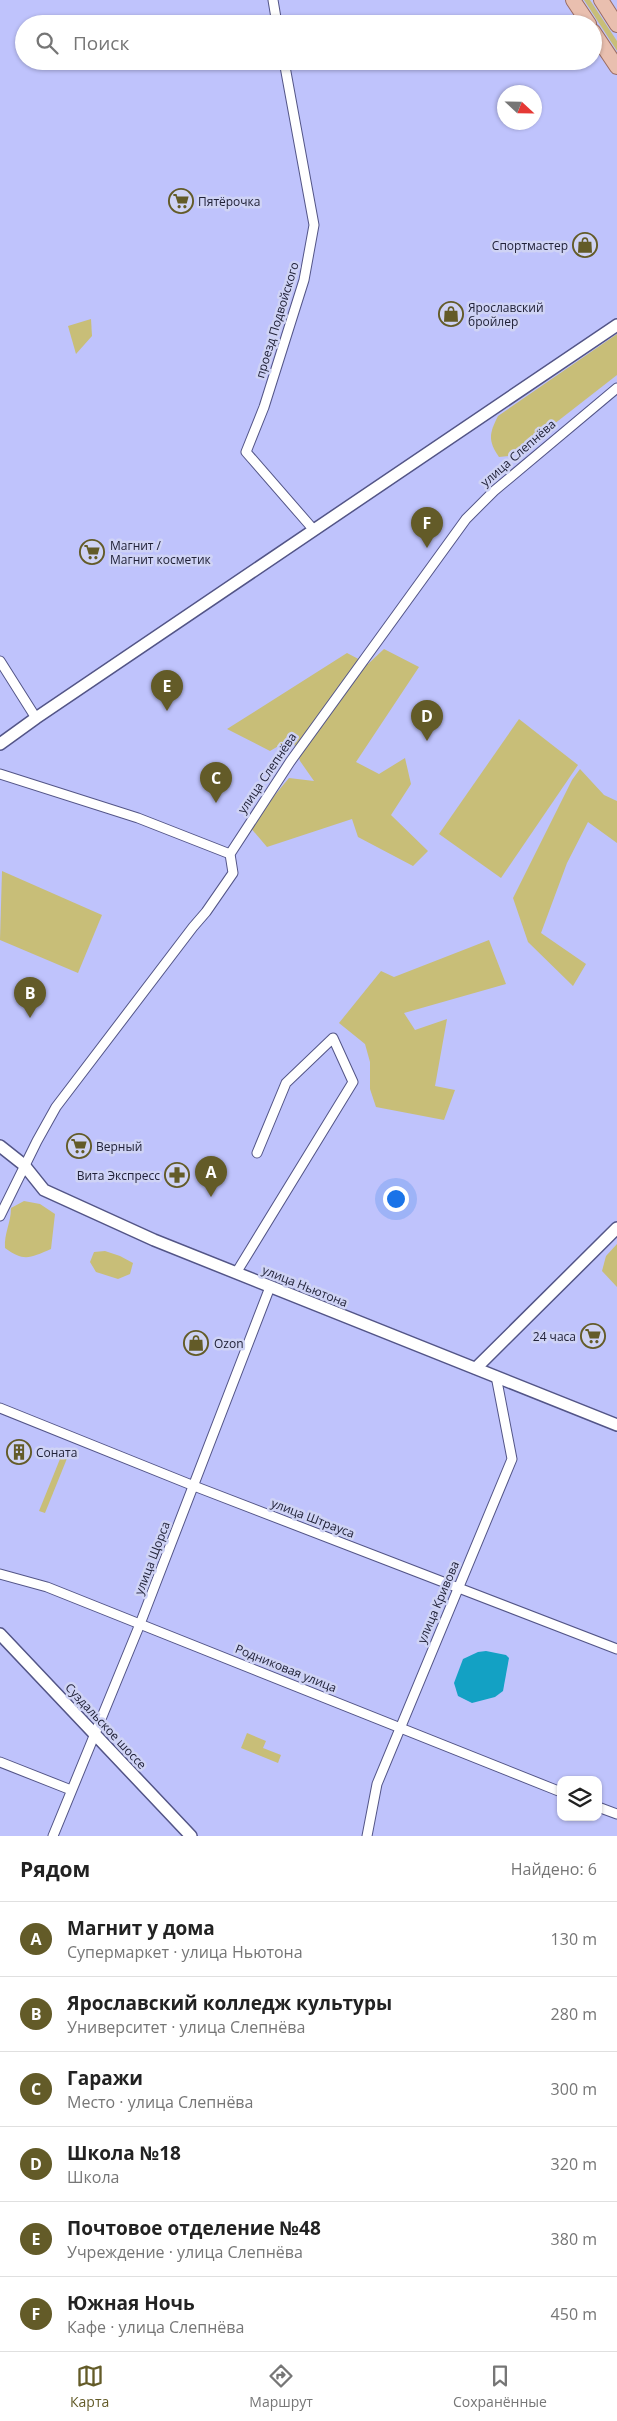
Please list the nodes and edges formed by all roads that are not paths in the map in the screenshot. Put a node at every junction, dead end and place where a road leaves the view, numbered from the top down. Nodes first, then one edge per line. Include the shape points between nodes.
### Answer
1 (273, 0) edge
2 (574, 0) edge
3 (601, 0) edge
4 (276, 15) edge
5 (583, 15) edge
6 (617, 25) edge
7 (602, 44) edge
8 (617, 67) edge
9 (286, 70) edge
10 (617, 325) edge
11 (617, 388) edge
12 (313, 529) junction
13 (0, 661) edge
14 (36, 718) junction
15 (0, 744) edge
16 (0, 774) edge
17 (230, 854) junction
18 (0, 1146) edge
19 (257, 1153) dead end
20 (24, 1165) junction
21 (0, 1216) edge
22 (617, 1228) edge
23 (236, 1273) junction
24 (270, 1287) junction
25 (476, 1368) junction
26 (496, 1376) junction
27 (0, 1408) edge
28 (617, 1425) edge
29 (194, 1486) junction
30 (0, 1574) edge
31 (459, 1587) junction
32 (140, 1624) junction
33 (0, 1634) edge
34 (617, 1649) edge
35 (400, 1726) junction
36 (95, 1735) junction
37 (0, 1762) edge
38 (71, 1790) junction
39 (557, 1790) edge
40 (602, 1808) edge
41 (617, 1814) edge
42 (53, 1836) edge
43 (191, 1836) edge
44 (367, 1836) edge

1 - 4 street
2 - 5 main road
3 - 6 main road
7 - 8 main road
9 - 12 street, проезд Подвойского via 314,226 304,280 264,407 246,452
10 - 12 street
11 - 17 street, улица Слепнёва via 466,519 290,762
12 - 14 street
13 - 14 street
14 - 15 street
16 - 17 street via 138,818
17 - 20 street via 233,873 56,1107
18 - 20 street, улица Ньютона
19 - 23 street via 286,1084 333,1038 353,1082
20 - 21 street
20 - 23 street, улица Ньютона via 44,1190
22 - 25 street
23 - 24 street, улица Ньютона
24 - 25 street, улица Ньютона
24 - 29 street, улица Щорса
25 - 26 street, улица Ньютона
26 - 28 street, улица Ньютона
26 - 31 street, улица Кривова via 512,1459
27 - 29 street, улица Штрауса
29 - 31 street, улица Штрауса
29 - 32 street, улица Щорса
30 - 32 street, Родниковая улица via 47,1587
31 - 34 street, улица Штрауса
31 - 35 street, улица Кривова
32 - 35 street, Родниковая улица
32 - 36 street, улица Щорса
33 - 36 street, Суздальское шоссе
35 - 39 street, Родниковая улица
35 - 44 street, улица Кривова via 377,1784
36 - 38 street, улица Щорса
36 - 43 street, Суздальское шоссе
37 - 38 street
38 - 42 street, улица Щорса
40 - 41 street

